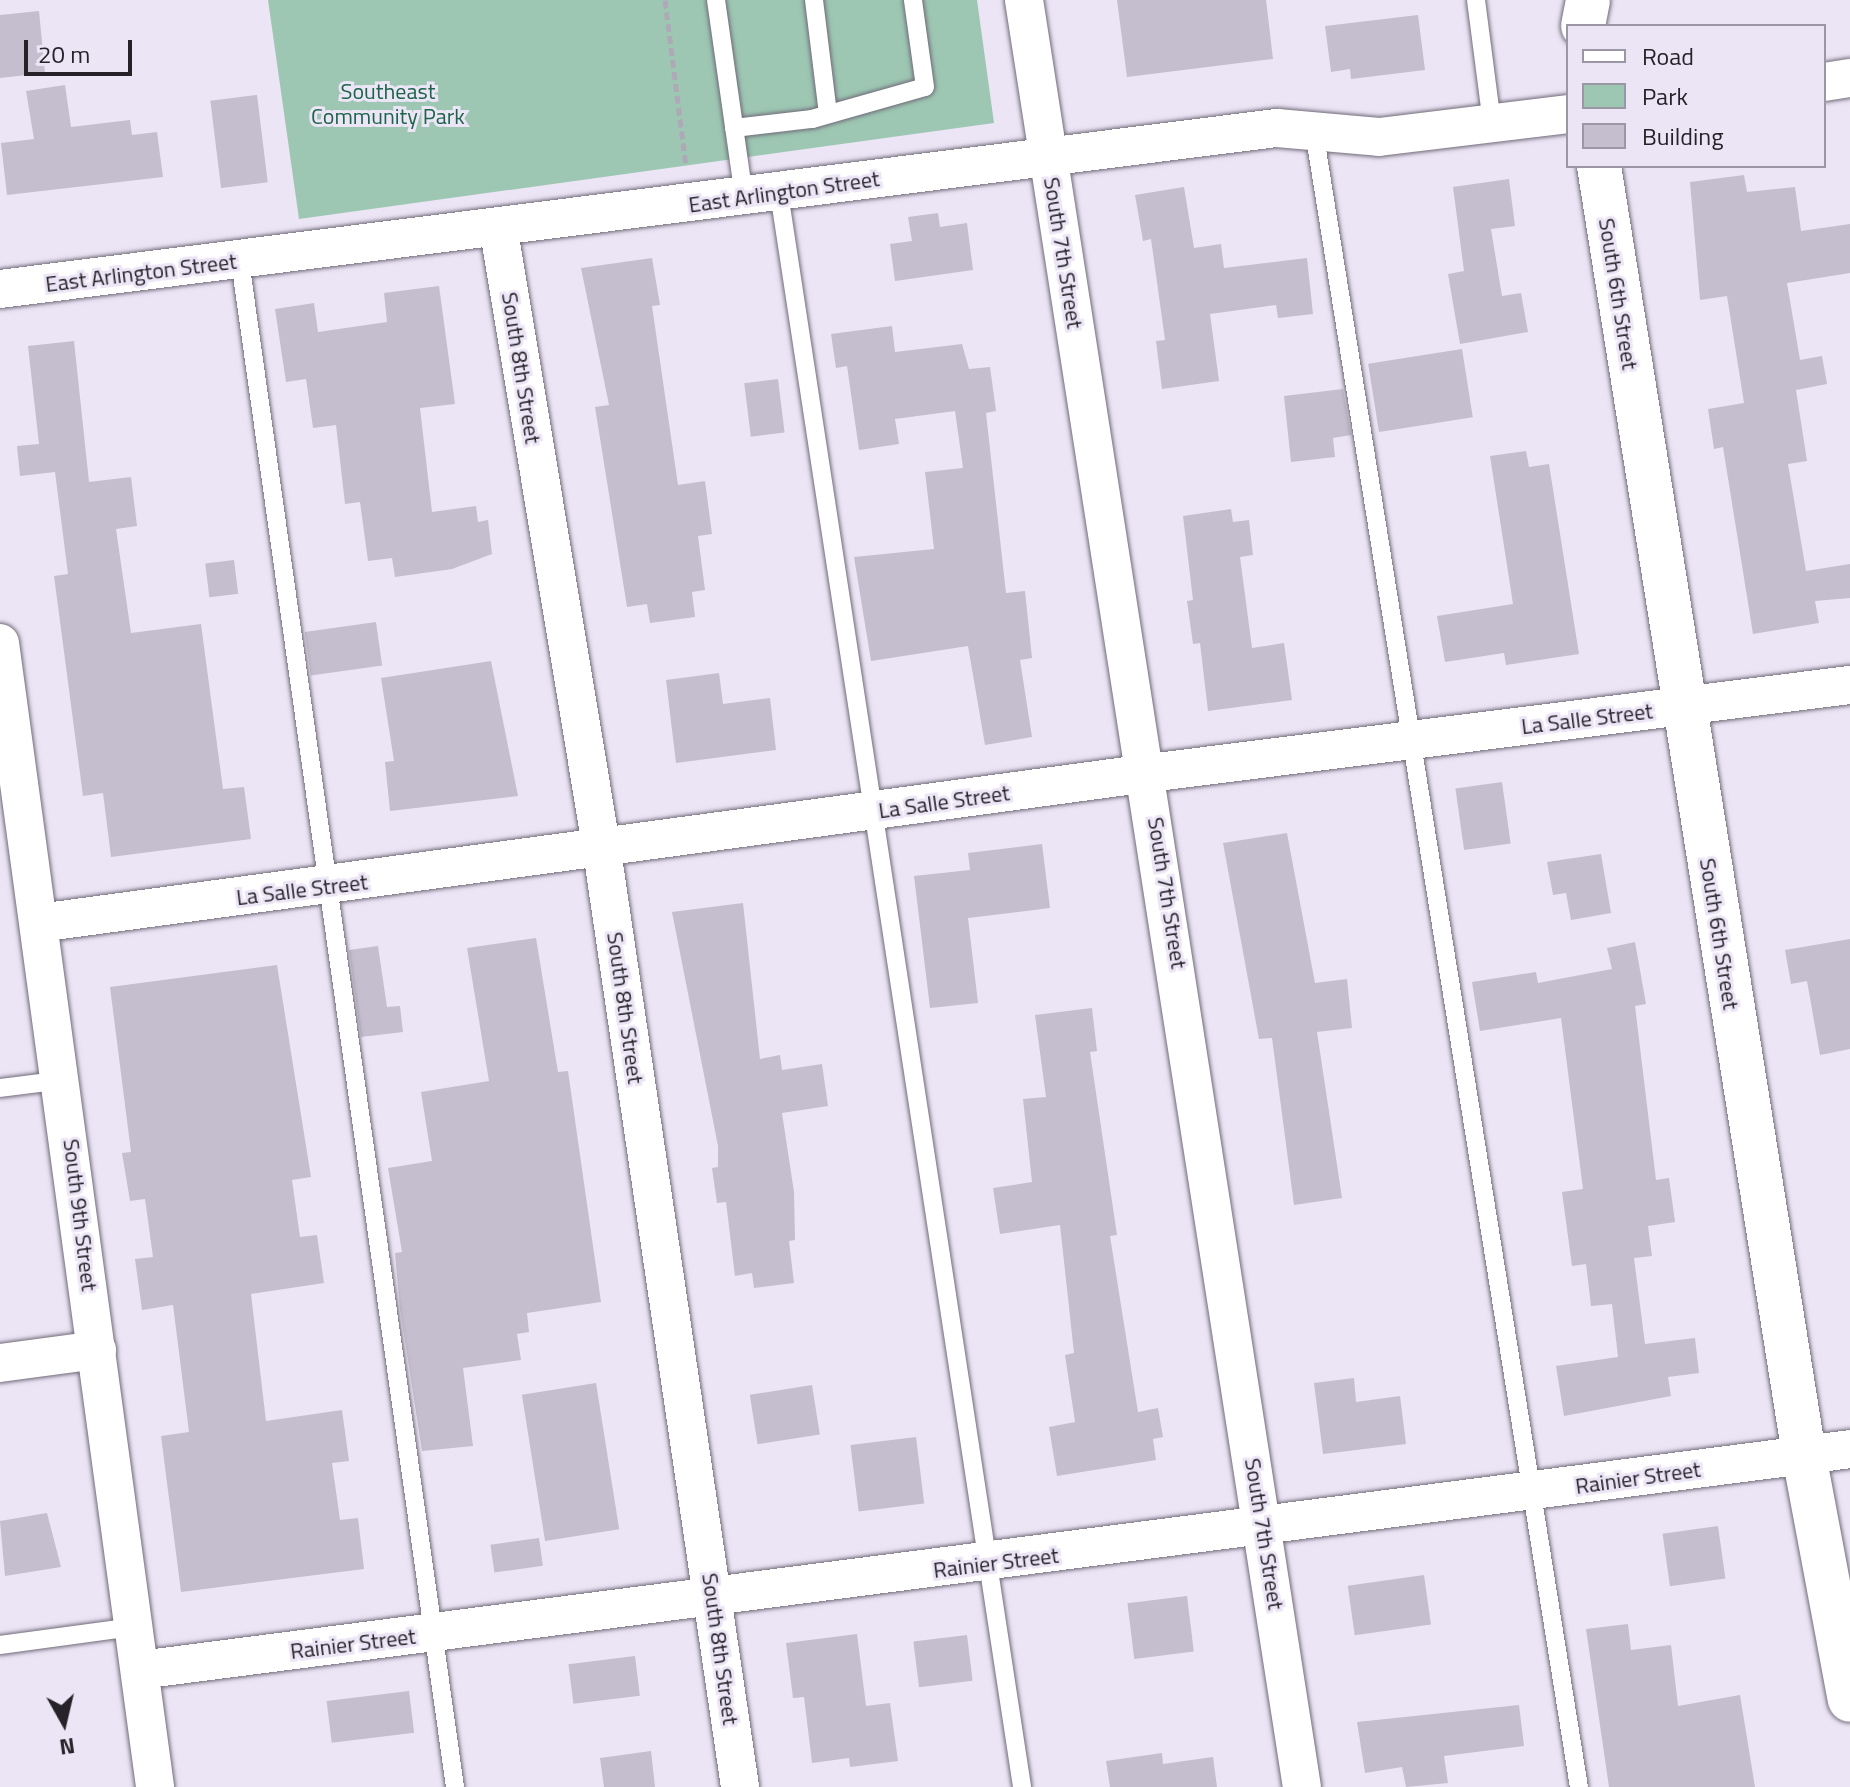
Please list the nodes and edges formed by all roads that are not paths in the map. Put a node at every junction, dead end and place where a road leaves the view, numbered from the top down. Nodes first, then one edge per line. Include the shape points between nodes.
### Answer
1 (716, 0) edge
2 (814, 0) edge
3 (913, 0) edge
4 (1024, 0) edge
5 (1476, 0) edge
6 (1588, 0) edge
7 (1583, 24) edge
8 (1850, 78) edge
9 (1826, 82) edge
10 (828, 114) junction
11 (1566, 114) edge
12 (1492, 124) junction
13 (734, 128) junction
14 (1314, 131) junction
15 (1046, 156) junction
16 (1599, 168) edge
17 (761, 195) junction
18 (499, 231) junction
19 (240, 261) junction
20 (0, 289) edge
21 (0, 643) edge
22 (1850, 685) edge
23 (1682, 707) junction
24 (1415, 740) junction
25 (1149, 773) junction
26 (11, 808) edge
27 (873, 813) junction
28 (602, 851) junction
29 (323, 887) junction
30 (39, 923) junction
31 (63, 1080) junction
32 (0, 1088) edge
33 (97, 1350) junction
34 (0, 1363) edge
35 (1850, 1449) edge
36 (1804, 1455) junction
37 (1532, 1492) junction
38 (1263, 1529) junction
39 (987, 1564) junction
40 (713, 1598) junction
41 (134, 1627) junction
42 (433, 1634) junction
43 (0, 1645) edge
44 (140, 1670) junction
45 (1850, 1700) edge
46 (155, 1787) edge
47 (455, 1787) edge
48 (740, 1787) edge
49 (1022, 1787) edge
50 (1302, 1787) edge
51 (1579, 1787) edge

1 - 13 lane
2 - 10 lane
3 - 10 lane via 925,87
4 - 15 street, South 7th Street
5 - 12 lane
6 - 7 street
8 - 9 street
10 - 13 lane
11 - 12 street, East Arlington Street
12 - 14 street, East Arlington Street via 1379,137
13 - 17 lane
14 - 15 street, East Arlington Street via 1277,128
14 - 24 lane
15 - 17 street, East Arlington Street
15 - 25 street, South 7th Street
16 - 23 street, South 6th Street
17 - 18 street, East Arlington Street
17 - 27 lane
18 - 19 street, East Arlington Street
18 - 28 street, South 8th Street
19 - 20 street, East Arlington Street
19 - 29 lane
21 - 26 street, South 9th Street
22 - 23 street, La Salle Street
23 - 24 street, La Salle Street
23 - 36 street, South 6th Street
24 - 25 street, La Salle Street
24 - 37 lane
25 - 27 street, La Salle Street
25 - 38 street, South 7th Street
26 - 30 street, South 9th Street
27 - 28 street, La Salle Street
27 - 39 lane
28 - 29 street, La Salle Street
28 - 40 street, South 8th Street
29 - 30 street, La Salle Street
29 - 42 lane
30 - 31 street, South 9th Street
31 - 32 lane
31 - 33 street, South 9th Street
33 - 34 street
33 - 41 street, South 9th Street
35 - 36 street, Rainier Street
36 - 37 street, Rainier Street
36 - 45 street, South 6th Street
37 - 38 street, Rainier Street
37 - 51 lane
38 - 39 street, Rainier Street
38 - 50 street, South 7th Street
39 - 40 street, Rainier Street
39 - 49 lane
40 - 42 street, Rainier Street
40 - 48 street, South 8th Street
41 - 43 lane
41 - 44 street, South 9th Street
42 - 44 street, Rainier Street
42 - 47 lane
44 - 46 street, South 9th Street

